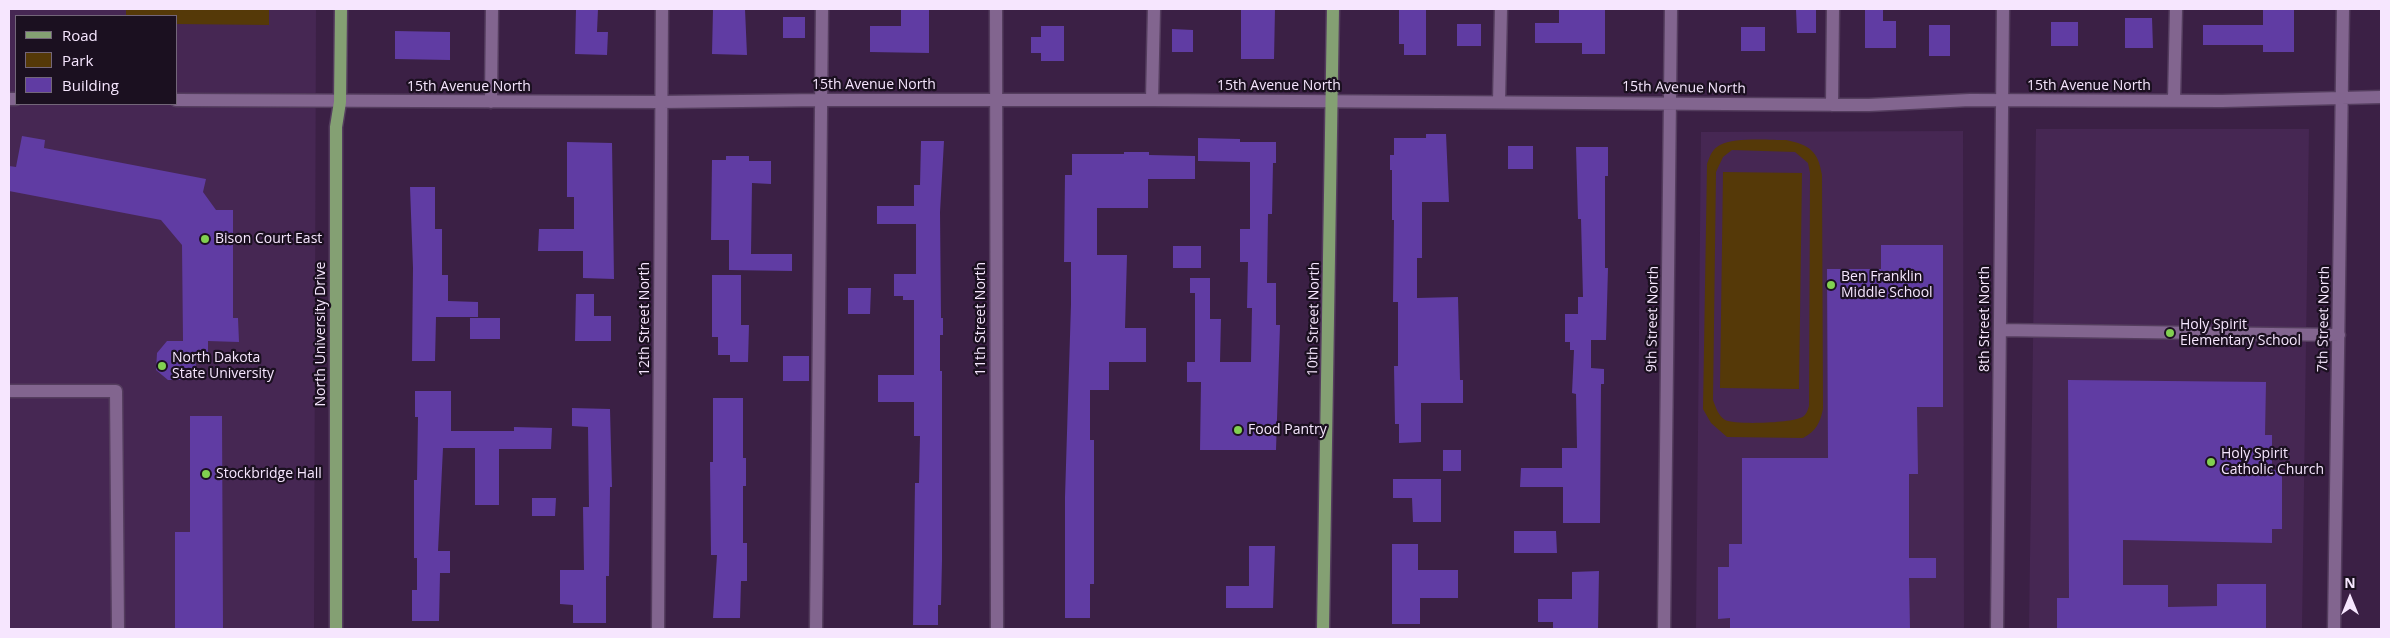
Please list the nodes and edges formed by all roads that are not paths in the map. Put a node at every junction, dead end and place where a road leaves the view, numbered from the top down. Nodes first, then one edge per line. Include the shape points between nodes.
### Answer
1 (340, 9) edge
2 (492, 9) edge
3 (662, 9) edge
4 (822, 9) edge
5 (996, 9) edge
6 (1154, 9) edge
7 (1333, 9) edge
8 (1500, 9) edge
9 (1672, 9) edge
10 (1833, 9) edge
11 (2004, 9) edge
12 (2176, 9) edge
13 (2343, 9) edge
14 (2341, 97) junction
15 (2381, 97) edge
16 (178, 100) edge
17 (821, 100) junction
18 (995, 100) junction
19 (1152, 100) junction
20 (2174, 100) junction
21 (1332, 101) junction
22 (2002, 101) junction
23 (340, 102) junction
24 (491, 102) junction
25 (662, 102) junction
26 (1499, 102) junction
27 (1671, 103) junction
28 (1832, 105) junction
29 (2000, 330) junction
30 (2339, 336) junction
31 (9, 392) edge
32 (118, 629) edge
33 (336, 629) edge
34 (658, 629) edge
35 (816, 629) edge
36 (997, 629) edge
37 (1323, 629) edge
38 (1664, 629) edge
39 (1997, 629) edge
40 (2334, 629) edge

1 - 23 main road, North University Drive
2 - 24 street
3 - 25 street, 12th Street North
4 - 17 street
5 - 18 street, 11th Street North
6 - 19 street
7 - 21 main road, 10th Street North
8 - 26 street
9 - 27 street, 9th Street North
10 - 28 street
11 - 22 street, 8th Street North
12 - 20 street
13 - 14 street, 7th Street North
14 - 15 street, 15th Avenue North
14 - 20 street, 15th Avenue North
14 - 30 street, 7th Street North
16 - 23 street, 15th Avenue North
17 - 18 street, 15th Avenue North
17 - 25 street, 15th Avenue North
17 - 35 street
18 - 19 street, 15th Avenue North
18 - 36 street, 11th Street North
19 - 21 street, 15th Avenue North
20 - 22 street, 15th Avenue North
21 - 26 street, 15th Avenue North
21 - 37 main road, 10th Street North
22 - 28 street, 15th Avenue North
22 - 29 street, 8th Street North
23 - 24 street, 15th Avenue North
23 - 33 main road, North University Drive via 336,127
24 - 25 street, 15th Avenue North
25 - 34 street, 12th Street North
26 - 27 street, 15th Avenue North
27 - 28 street, 15th Avenue North
27 - 38 street, 9th Street North
29 - 30 street
29 - 39 street, 8th Street North
30 - 40 street, 7th Street North
31 - 32 street via 116,392

